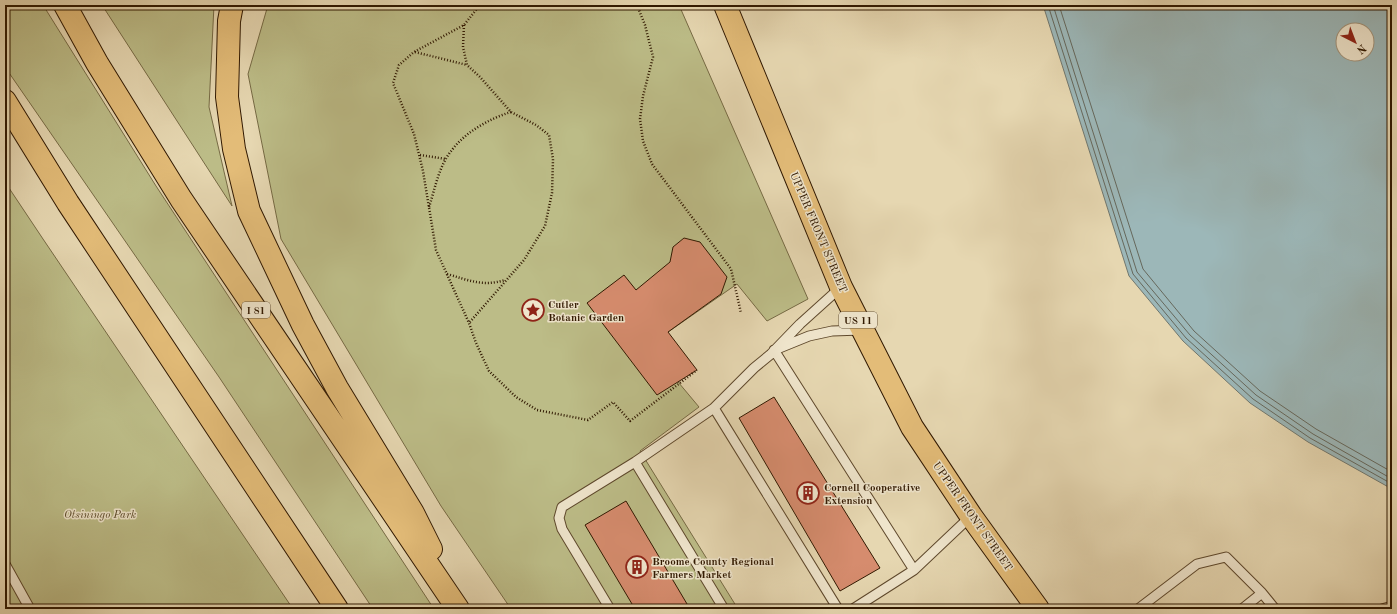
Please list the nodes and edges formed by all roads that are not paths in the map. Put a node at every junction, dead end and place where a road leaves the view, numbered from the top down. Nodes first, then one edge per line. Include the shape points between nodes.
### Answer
1 (64, 5) edge
2 (232, 5) edge
3 (725, 5) edge
4 (5, 101) edge
5 (5, 122) edge
6 (68, 203) junction
7 (841, 287) junction
8 (863, 330) junction
9 (774, 350) junction
10 (714, 408) junction
11 (635, 462) junction
12 (971, 516) junction
13 (5, 564) edge
14 (914, 570) junction
15 (1262, 593) junction
16 (1392, 606) edge
17 (30, 609) edge
18 (337, 609) edge
19 (458, 609) edge
20 (462, 609) edge
21 (610, 609) edge
22 (724, 609) edge
23 (838, 609) edge
24 (853, 609) edge
25 (1038, 609) edge
26 (1138, 609) edge
27 (1242, 609) edge
28 (1275, 609) edge
29 (1382, 609) edge

1 - 19 main road, I 81 via 181,199
2 - 20 main road via 229,21 227,97 234,149 249,211 303,325 337,388 413,513
3 - 7 main road, UPPER FRONT STREET / US 11
4 - 6 main road
5 - 6 main road
6 - 18 main road
7 - 8 main road, UPPER FRONT STREET / US 11
7 - 9 lane
8 - 9 lane via 832,331 810,336
8 - 12 main road, UPPER FRONT STREET / US 11 via 912,427
9 - 10 lane
9 - 14 lane
10 - 11 lane
10 - 23 lane
11 - 21 lane via 562,507 559,518 562,530
11 - 22 lane
12 - 14 lane
12 - 25 main road, UPPER FRONT STREET / US 11
13 - 17 lane
14 - 24 lane
15 - 26 lane via 1226,557 1196,564
15 - 27 lane
15 - 28 lane
16 - 29 lane

